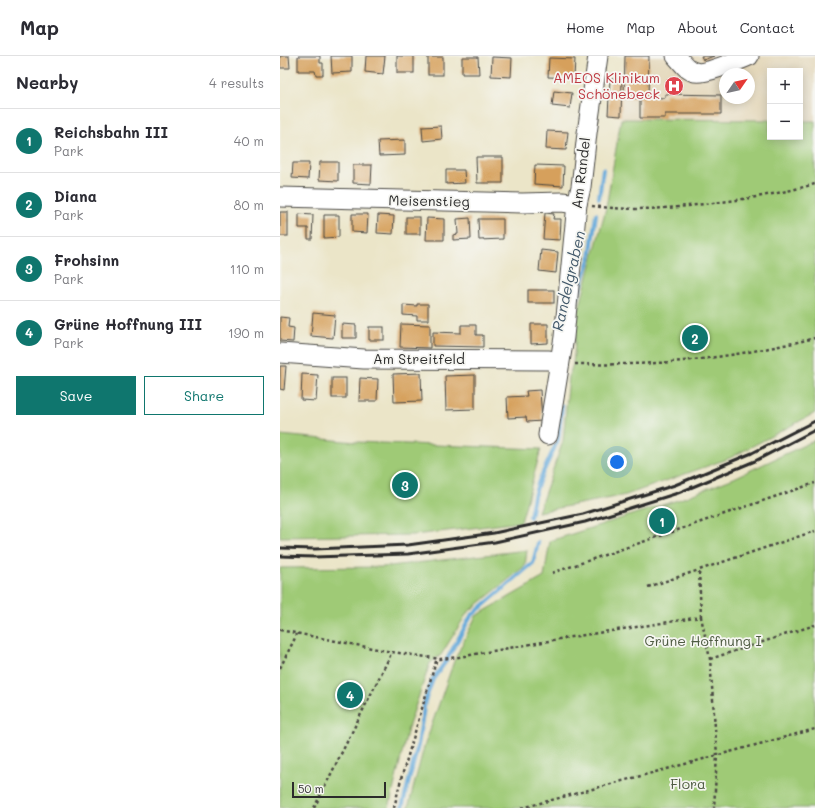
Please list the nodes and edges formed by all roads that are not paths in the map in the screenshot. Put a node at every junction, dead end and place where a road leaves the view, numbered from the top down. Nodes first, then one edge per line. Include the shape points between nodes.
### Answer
1 (598, 56) edge
2 (676, 56) edge
3 (749, 56) edge
4 (280, 197) edge
5 (577, 204) junction
6 (280, 353) edge
7 (559, 362) junction
8 (548, 435) dead end

1 - 5 street, Am Randel
2 - 3 street via 695,73
4 - 5 street, Meisenstieg
5 - 7 street, Am Randel via 564,337
6 - 7 street, Am Streitfeld via 364,359
7 - 8 street, Am Randel

